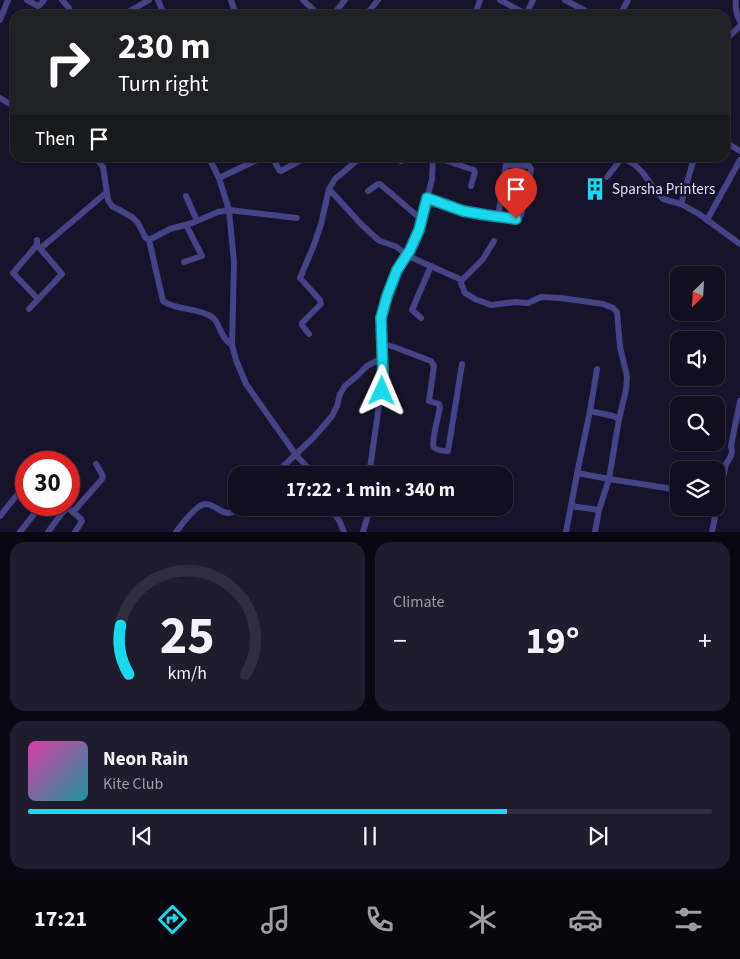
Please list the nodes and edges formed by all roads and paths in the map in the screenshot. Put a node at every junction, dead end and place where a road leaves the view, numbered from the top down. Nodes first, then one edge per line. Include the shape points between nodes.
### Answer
1 (8, 0) edge
2 (27, 0) edge
3 (44, 0) edge
4 (62, 0) edge
5 (149, 0) edge
6 (345, 0) edge
7 (378, 0) edge
8 (500, 0) edge
9 (565, 0) edge
10 (736, 0) edge
11 (69, 10) edge
12 (132, 10) edge
13 (337, 10) edge
14 (370, 10) edge
15 (518, 10) edge
16 (584, 10) edge
17 (0, 20) edge
18 (740, 20) edge
19 (740, 26) edge
20 (730, 35) edge
21 (740, 160) edge
22 (99, 162) edge
23 (211, 162) edge
24 (252, 162) edge
25 (275, 162) edge
26 (297, 162) edge
27 (355, 162) edge
28 (433, 162) edge
29 (450, 162) edge
30 (619, 162) edge
31 (629, 162) edge
32 (693, 162) edge
33 (607, 177) dead end
34 (219, 178) junction
35 (471, 186) dead end
36 (329, 189) junction
37 (368, 191) dead end
38 (107, 192) junction
39 (186, 196) dead end
40 (427, 198) junction
41 (681, 204) junction
42 (228, 210) junction
43 (498, 217) junction
44 (297, 218) dead end
45 (422, 220) junction
46 (706, 220) junction
47 (197, 221) junction
48 (186, 224) junction
49 (149, 240) junction
50 (494, 241) dead end
51 (38, 244) junction
52 (740, 244) edge
53 (406, 255) junction
54 (184, 262) dead end
55 (431, 266) junction
56 (462, 280) junction
57 (38, 299) junction
58 (29, 309) dead end
59 (421, 318) dead end
60 (309, 334) dead end
61 (382, 343) junction
62 (232, 345) junction
63 (382, 358) junction
64 (462, 364) dead end
65 (597, 369) dead end
66 (740, 402) edge
67 (590, 411) junction
68 (619, 419) junction
69 (296, 455) junction
70 (96, 464) dead end
71 (284, 466) edge
72 (306, 466) edge
73 (370, 466) edge
74 (725, 469) edge
75 (578, 472) junction
76 (609, 479) junction
77 (670, 489) edge
78 (80, 497) edge
79 (15, 498) edge
80 (571, 506) junction
81 (599, 510) junction
82 (228, 513) edge
83 (0, 516) edge
84 (32, 516) edge
85 (60, 516) edge
86 (78, 516) edge
87 (336, 516) edge
88 (368, 516) edge
89 (715, 516) edge
90 (20, 532) edge
91 (48, 532) edge
92 (74, 532) edge
93 (176, 532) edge
94 (344, 532) edge
95 (364, 532) edge
96 (566, 532) edge
97 (595, 532) edge
98 (712, 532) edge

1 - 17 street
2 - 3 street via 38,6
4 - 11 street
5 - 12 street
6 - 13 street
7 - 14 street
8 - 15 street
9 - 16 street
10 - 18 street
19 - 20 street
21 - 46 street
22 - 38 street
23 - 34 street
24 - 34 street
25 - 26 street via 281,171
27 - 36 street via 335,179
28 - 40 street
29 - 35 street via 474,170
30 - 33 street
31 - 41 street via 643,173 663,199
32 - 41 street
34 - 42 street
36 - 53 street via 376,238 396,246
36 - 60 street via 321,224 300,278 321,304 302,322
37 - 45 street via 380,184
38 - 49 street via 112,206 138,223
38 - 51 street
39 - 47 street
40 - 43 street via 463,211
40 - 45 street
41 - 46 street
42 - 44 street
42 - 47 street
42 - 62 street via 234,262
43 - 43 street via 516,219 521,215 529,166 506,165
45 - 53 street
46 - 52 street
47 - 48 street
48 - 49 street
48 - 54 street via 202,256
49 - 62 street via 163,301 214,318 226,342
50 - 56 street via 484,259
51 - 57 street via 62,274
51 - 57 street via 13,273
53 - 55 street
53 - 61 street via 397,270 381,318
55 - 56 street
55 - 59 street via 412,308 412,312
56 - 68 street via 465,293 492,306 528,303 540,297 580,300 613,308 617,312 626,372 626,390
57 - 58 street
61 - 63 street
61 - 64 street via 433,364 429,401 440,407 434,435 433,446 436,449 448,451 450,445
62 - 69 street via 246,384
63 - 69 street via 367,366 346,386 332,416
63 - 73 street via 382,391
65 - 67 street
66 - 74 street via 731,456
67 - 68 street
67 - 75 street
68 - 76 street
69 - 71 street
69 - 72 street
70 - 78 street via 103,476
75 - 76 street
75 - 80 street
76 - 77 street
76 - 81 street
79 - 83 street
80 - 81 street
80 - 96 street
81 - 97 street
82 - 93 street via 203,504
84 - 90 street
85 - 91 street
86 - 92 street via 82,521
87 - 94 street
88 - 95 street
89 - 98 street

